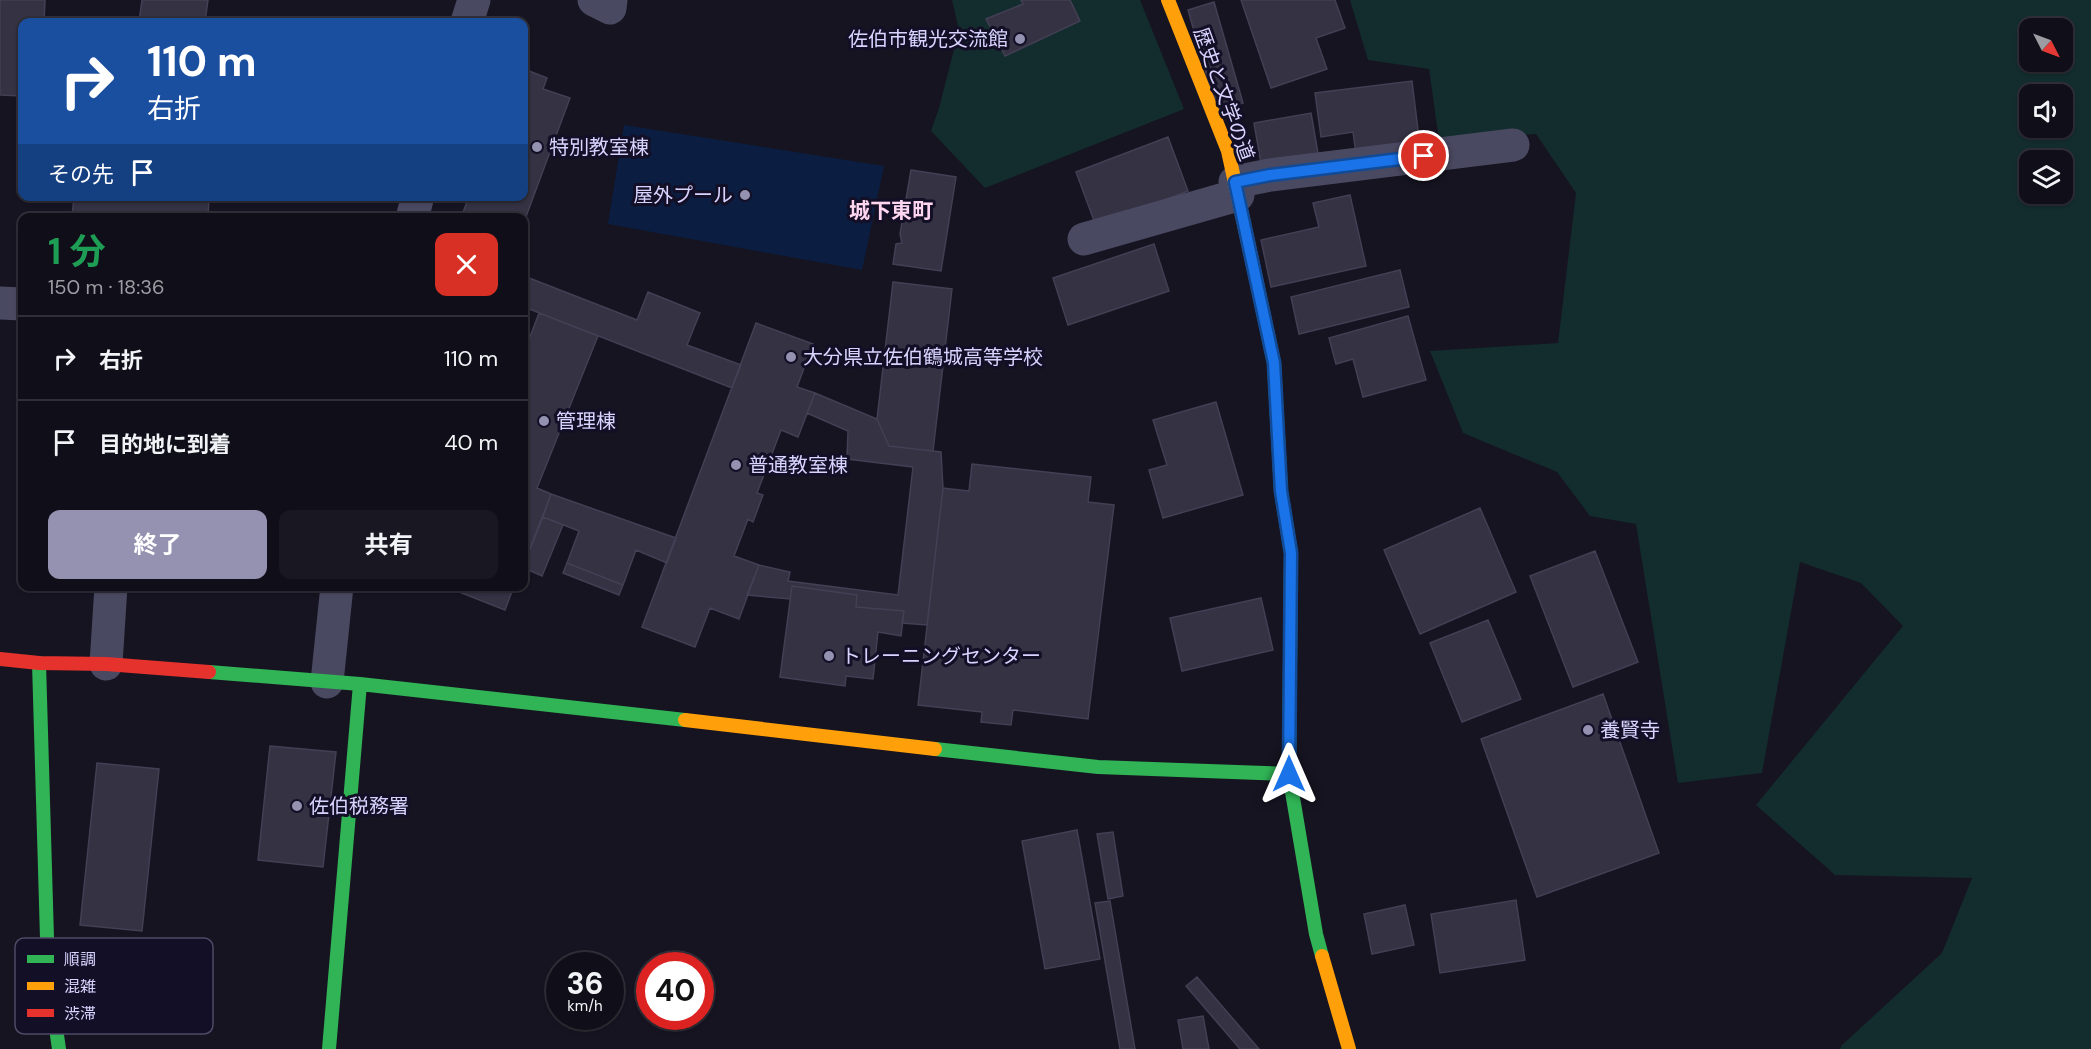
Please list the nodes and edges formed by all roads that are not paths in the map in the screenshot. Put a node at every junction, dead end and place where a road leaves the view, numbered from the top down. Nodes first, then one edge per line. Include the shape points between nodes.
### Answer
1 (474, 0) edge
2 (594, 0) edge
3 (611, 0) edge
4 (1168, 0) edge
5 (468, 18) edge
6 (1513, 146) dead end
7 (1236, 188) junction
8 (1084, 239) dead end
9 (0, 303) edge
10 (18, 304) edge
11 (111, 591) edge
12 (336, 591) edge
13 (0, 659) edge
14 (39, 663) junction
15 (106, 664) junction
16 (327, 682) junction
17 (360, 684) junction
18 (1289, 774) junction
19 (47, 938) edge
20 (57, 1034) edge
21 (59, 1049) edge
22 (329, 1049) edge
23 (1349, 1049) edge

1 - 5 street
2 - 3 street via 610,8
4 - 7 street, 歴史と文学の道 via 1228,151
6 - 7 street via 1270,175
7 - 8 street
7 - 18 street, 歴史と文学の道 via 1274,363 1281,491 1291,553
9 - 10 street
11 - 15 street
12 - 16 street
13 - 14 street
14 - 15 street
14 - 19 street
15 - 16 street
16 - 17 street
17 - 18 street via 1098,767
17 - 22 street
18 - 23 street, 歴史と文学の道 via 1316,934
20 - 21 street

